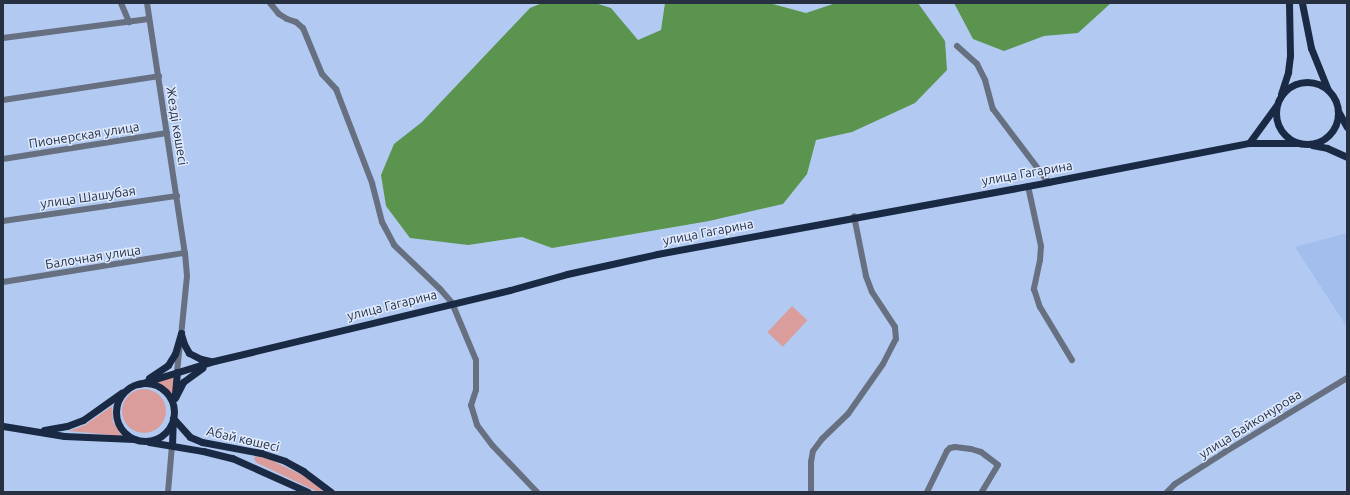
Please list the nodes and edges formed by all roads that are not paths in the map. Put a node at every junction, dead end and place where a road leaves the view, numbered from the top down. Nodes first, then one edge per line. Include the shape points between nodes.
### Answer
1 (121, 3) edge
2 (147, 3) edge
3 (270, 3) edge
4 (1289, 3) edge
5 (1302, 3) edge
6 (149, 19) junction
7 (129, 22) junction
8 (3, 38) edge
9 (957, 46) dead end
10 (159, 76) junction
11 (1329, 92) junction
12 (3, 100) edge
13 (1278, 101) junction
14 (1338, 110) junction
15 (1347, 127) edge
16 (167, 133) junction
17 (1249, 143) junction
18 (1302, 144) junction
19 (1347, 157) edge
20 (3, 159) edge
21 (1048, 182) junction
22 (1028, 186) junction
23 (177, 196) junction
24 (854, 216) junction
25 (3, 221) edge
26 (185, 253) junction
27 (3, 282) edge
28 (452, 303) junction
29 (181, 333) junction
30 (1072, 360) dead end
31 (214, 361) junction
32 (177, 372) junction
33 (1347, 378) edge
34 (139, 384) junction
35 (125, 391) junction
36 (175, 398) junction
37 (173, 415) junction
38 (3, 426) edge
39 (34, 431) junction
40 (136, 440) junction
41 (145, 441) junction
42 (172, 445) junction
43 (168, 492) edge
44 (308, 492) edge
45 (331, 492) edge
46 (537, 492) edge
47 (811, 492) edge
48 (927, 492) edge
49 (982, 492) edge
50 (1168, 492) edge

1 - 7 street
2 - 6 street, Жезді көшесі
3 - 28 street via 279,14 303,28 322,74 336,89 372,183 382,222 394,245
4 - 13 main road via 1290,55
5 - 11 main road via 1311,48
6 - 7 street
6 - 10 street, Жезді көшесі
7 - 8 street
9 - 21 street via 977,64 985,80 993,109
10 - 12 street
10 - 16 street, Жезді көшесі
11 - 13 main road via 1318,84 1302,83 1288,89
11 - 14 main road
13 - 17 main road
13 - 18 main road via 1276,116 1280,130
14 - 15 main road
14 - 18 main road via 1336,124 1328,137 1314,144
16 - 20 street, Пионерская улица
16 - 23 street, Жезді көшесі
17 - 18 main road, улица Гагарина
17 - 21 main road, улица Гагарина
18 - 19 main road via 1327,148
21 - 22 main road, улица Гагарина
22 - 24 main road, улица Гагарина
22 - 30 street via 1041,246 1034,289 1040,307
23 - 25 street, улица Шашубая
23 - 26 street, Жезді көшесі
24 - 28 main road, улица Гагарина via 657,254
24 - 47 street via 866,276 872,292 896,327 896,339 848,414 813,451
26 - 27 street, Балочная улица
26 - 29 street, Жезді көшесі via 187,276
28 - 31 main road, улица Гагарина
28 - 46 street via 476,360 476,390 471,405 477,425 493,446
29 - 31 main road via 189,352 201,360
29 - 32 street, Жезді көшесі
29 - 34 main road via 175,354 168,365
31 - 32 main road, улица Гагарина
31 - 36 main road via 188,376
32 - 34 main road, улица Гагарина
32 - 36 main road
33 - 50 street, улица Байконурова via 1225,452 1175,484
34 - 35 main road
34 - 37 main road via 155,385 163,390 169,396
35 - 39 main road via 83,420 67,426
35 - 40 main road via 117,405 117,418 122,430
36 - 37 main road
37 - 41 main road via 166,432 153,440
37 - 42 main road
37 - 45 main road, Абай көшесі via 190,437 285,461
38 - 39 main road
39 - 40 main road via 64,436
40 - 41 main road
41 - 42 main road, Абай көшесі
42 - 43 street
42 - 44 main road, Абай көшесі via 232,458
48 - 49 street via 950,448 980,452 998,465

